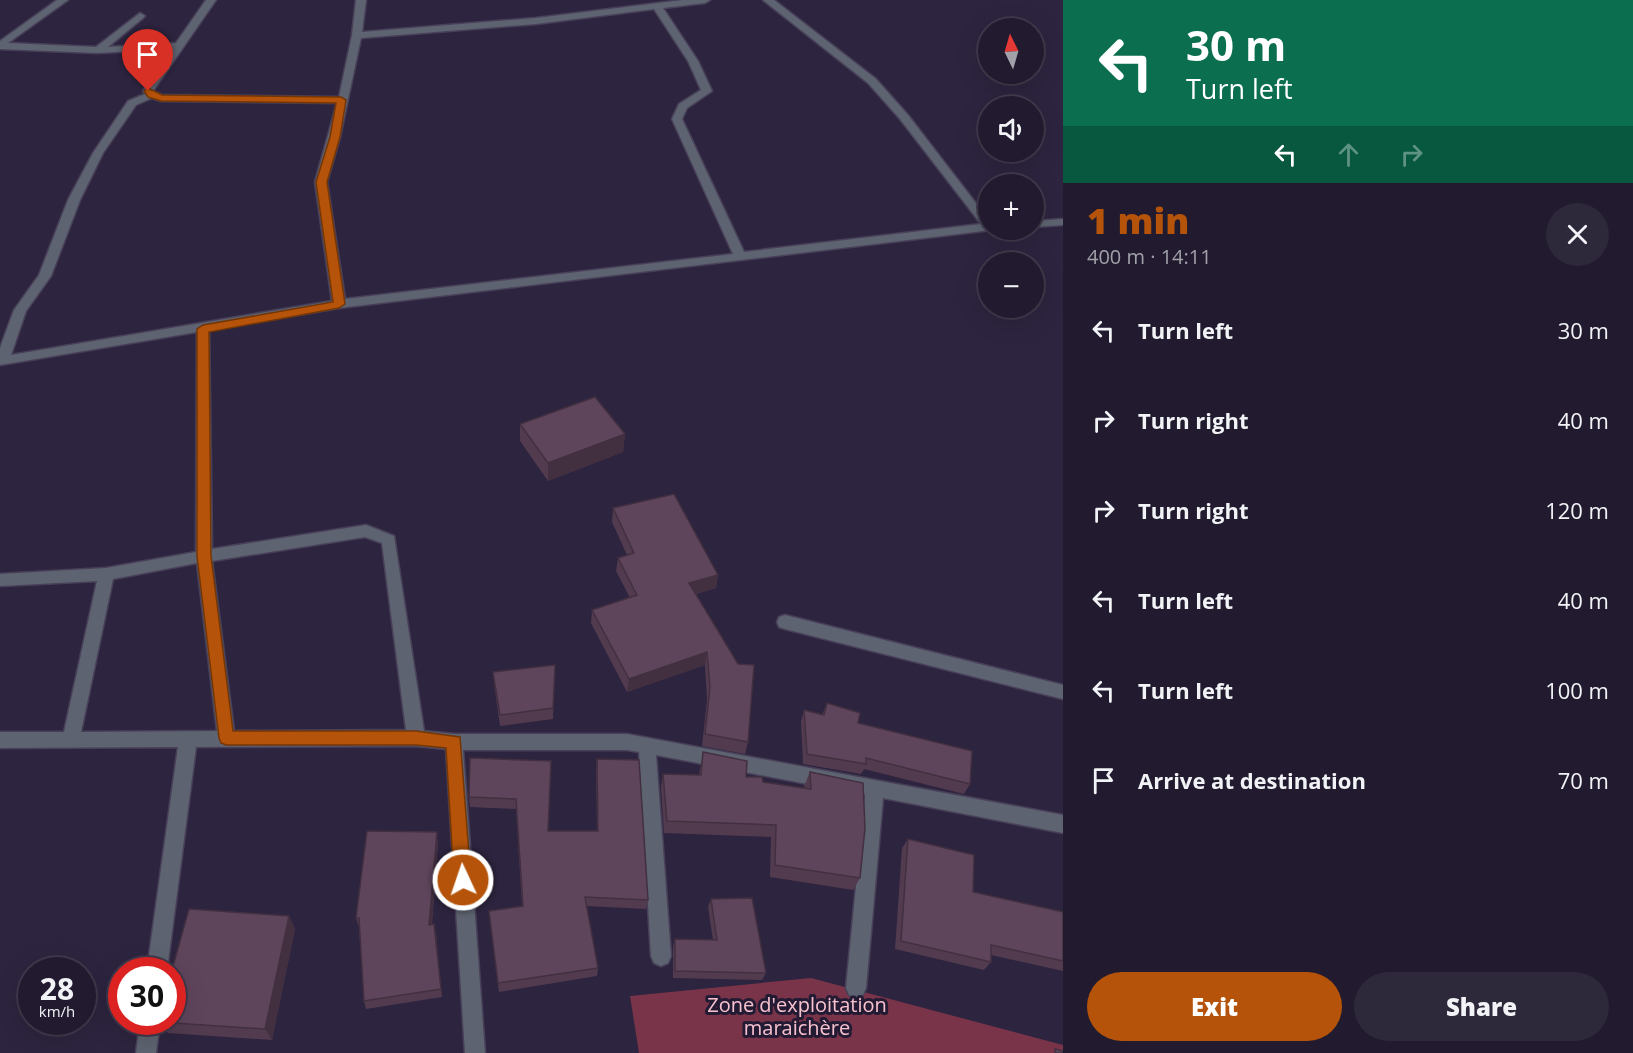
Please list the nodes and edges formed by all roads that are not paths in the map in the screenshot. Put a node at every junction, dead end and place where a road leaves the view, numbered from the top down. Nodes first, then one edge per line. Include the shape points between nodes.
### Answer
1 (63, 0) edge
2 (211, 0) edge
3 (361, 0) edge
4 (705, 0) edge
5 (768, 0) edge
6 (658, 8) junction
7 (140, 16) dead end
8 (357, 36) junction
9 (2, 42) edge
10 (179, 46) junction
11 (98, 50) junction
12 (151, 95) junction
13 (341, 100) junction
14 (978, 213) edge
15 (1063, 222) edge
16 (1044, 223) edge
17 (978, 227) edge
18 (740, 256) junction
19 (339, 304) junction
20 (203, 329) junction
21 (1, 361) edge
22 (204, 556) junction
23 (106, 574) junction
24 (0, 580) edge
25 (785, 622) dead end
26 (1063, 692) edge
27 (71, 738) junction
28 (188, 738) junction
29 (226, 738) junction
30 (416, 738) junction
31 (0, 740) edge
32 (454, 742) junction
33 (647, 748) junction
34 (875, 789) junction
35 (1063, 824) edge
36 (661, 956) dead end
37 (159, 957) edge
38 (856, 988) dead end
39 (148, 1035) edge
40 (146, 1053) edge
41 (475, 1053) edge

1 - 9 street
2 - 10 street
3 - 8 street
4 - 6 street
5 - 14 street via 872,81
6 - 8 street
6 - 18 street via 693,61 707,91 683,106 677,119
7 - 11 street
8 - 13 street
9 - 11 street
10 - 11 street
10 - 12 street via 148,91
12 - 13 street
12 - 21 street via 132,104 98,153 74,200 45,276 20,310
13 - 19 street via 321,182
15 - 16 street
17 - 18 street
18 - 19 street
19 - 20 street
20 - 21 street
20 - 22 street
22 - 23 street
22 - 29 street
22 - 30 street via 366,531 389,540
23 - 24 street
23 - 27 street
25 - 26 street
27 - 28 street
27 - 31 street
28 - 29 street
28 - 37 street
29 - 30 street
30 - 32 street
32 - 33 street via 627,742
32 - 41 street
33 - 34 street
33 - 36 street
34 - 35 street
34 - 38 street
39 - 40 street

